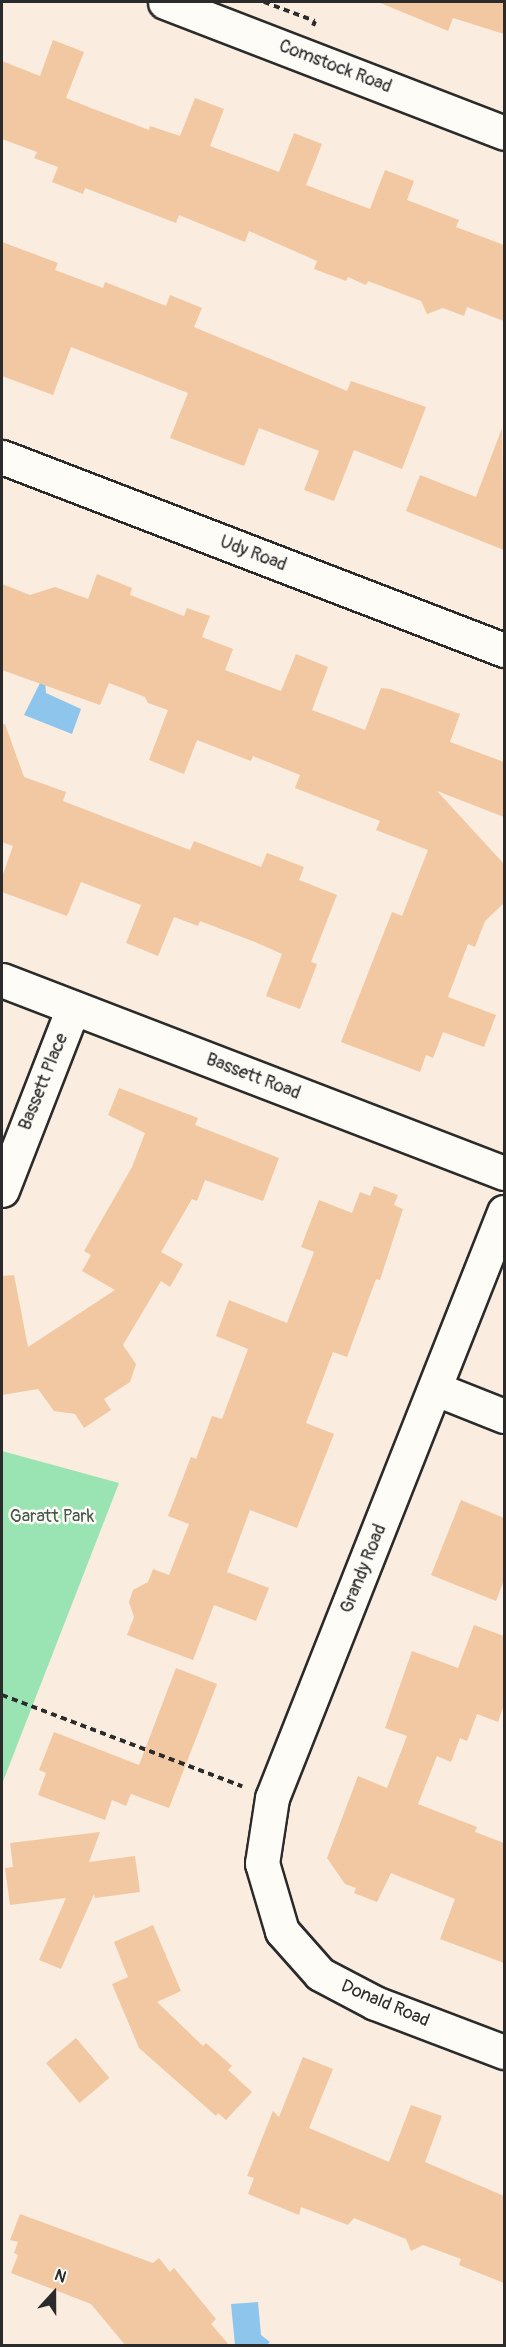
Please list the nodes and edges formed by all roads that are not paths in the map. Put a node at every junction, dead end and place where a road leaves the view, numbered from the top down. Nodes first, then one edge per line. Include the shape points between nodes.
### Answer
1 (165, 2) edge
2 (504, 133) edge
3 (2, 457) edge
4 (504, 650) edge
5 (2, 981) edge
6 (74, 1008) junction
7 (504, 1173) edge
8 (2, 1190) edge
9 (504, 1212) edge
10 (436, 1389) junction
11 (504, 1416) edge
12 (282, 1931) joint
13 (504, 2052) edge

1 - 2 street, Comstock Road
3 - 4 street, Udy Road
5 - 6 street, Bassett Road
6 - 7 street, Bassett Road
6 - 8 street, Bassett Place
9 - 10 street, Grandy Road
10 - 11 street
10 - 12 street, Grandy Road via 272,1798 262,1863
12 - 13 street, Donald Road via 320,1974 375,2003

